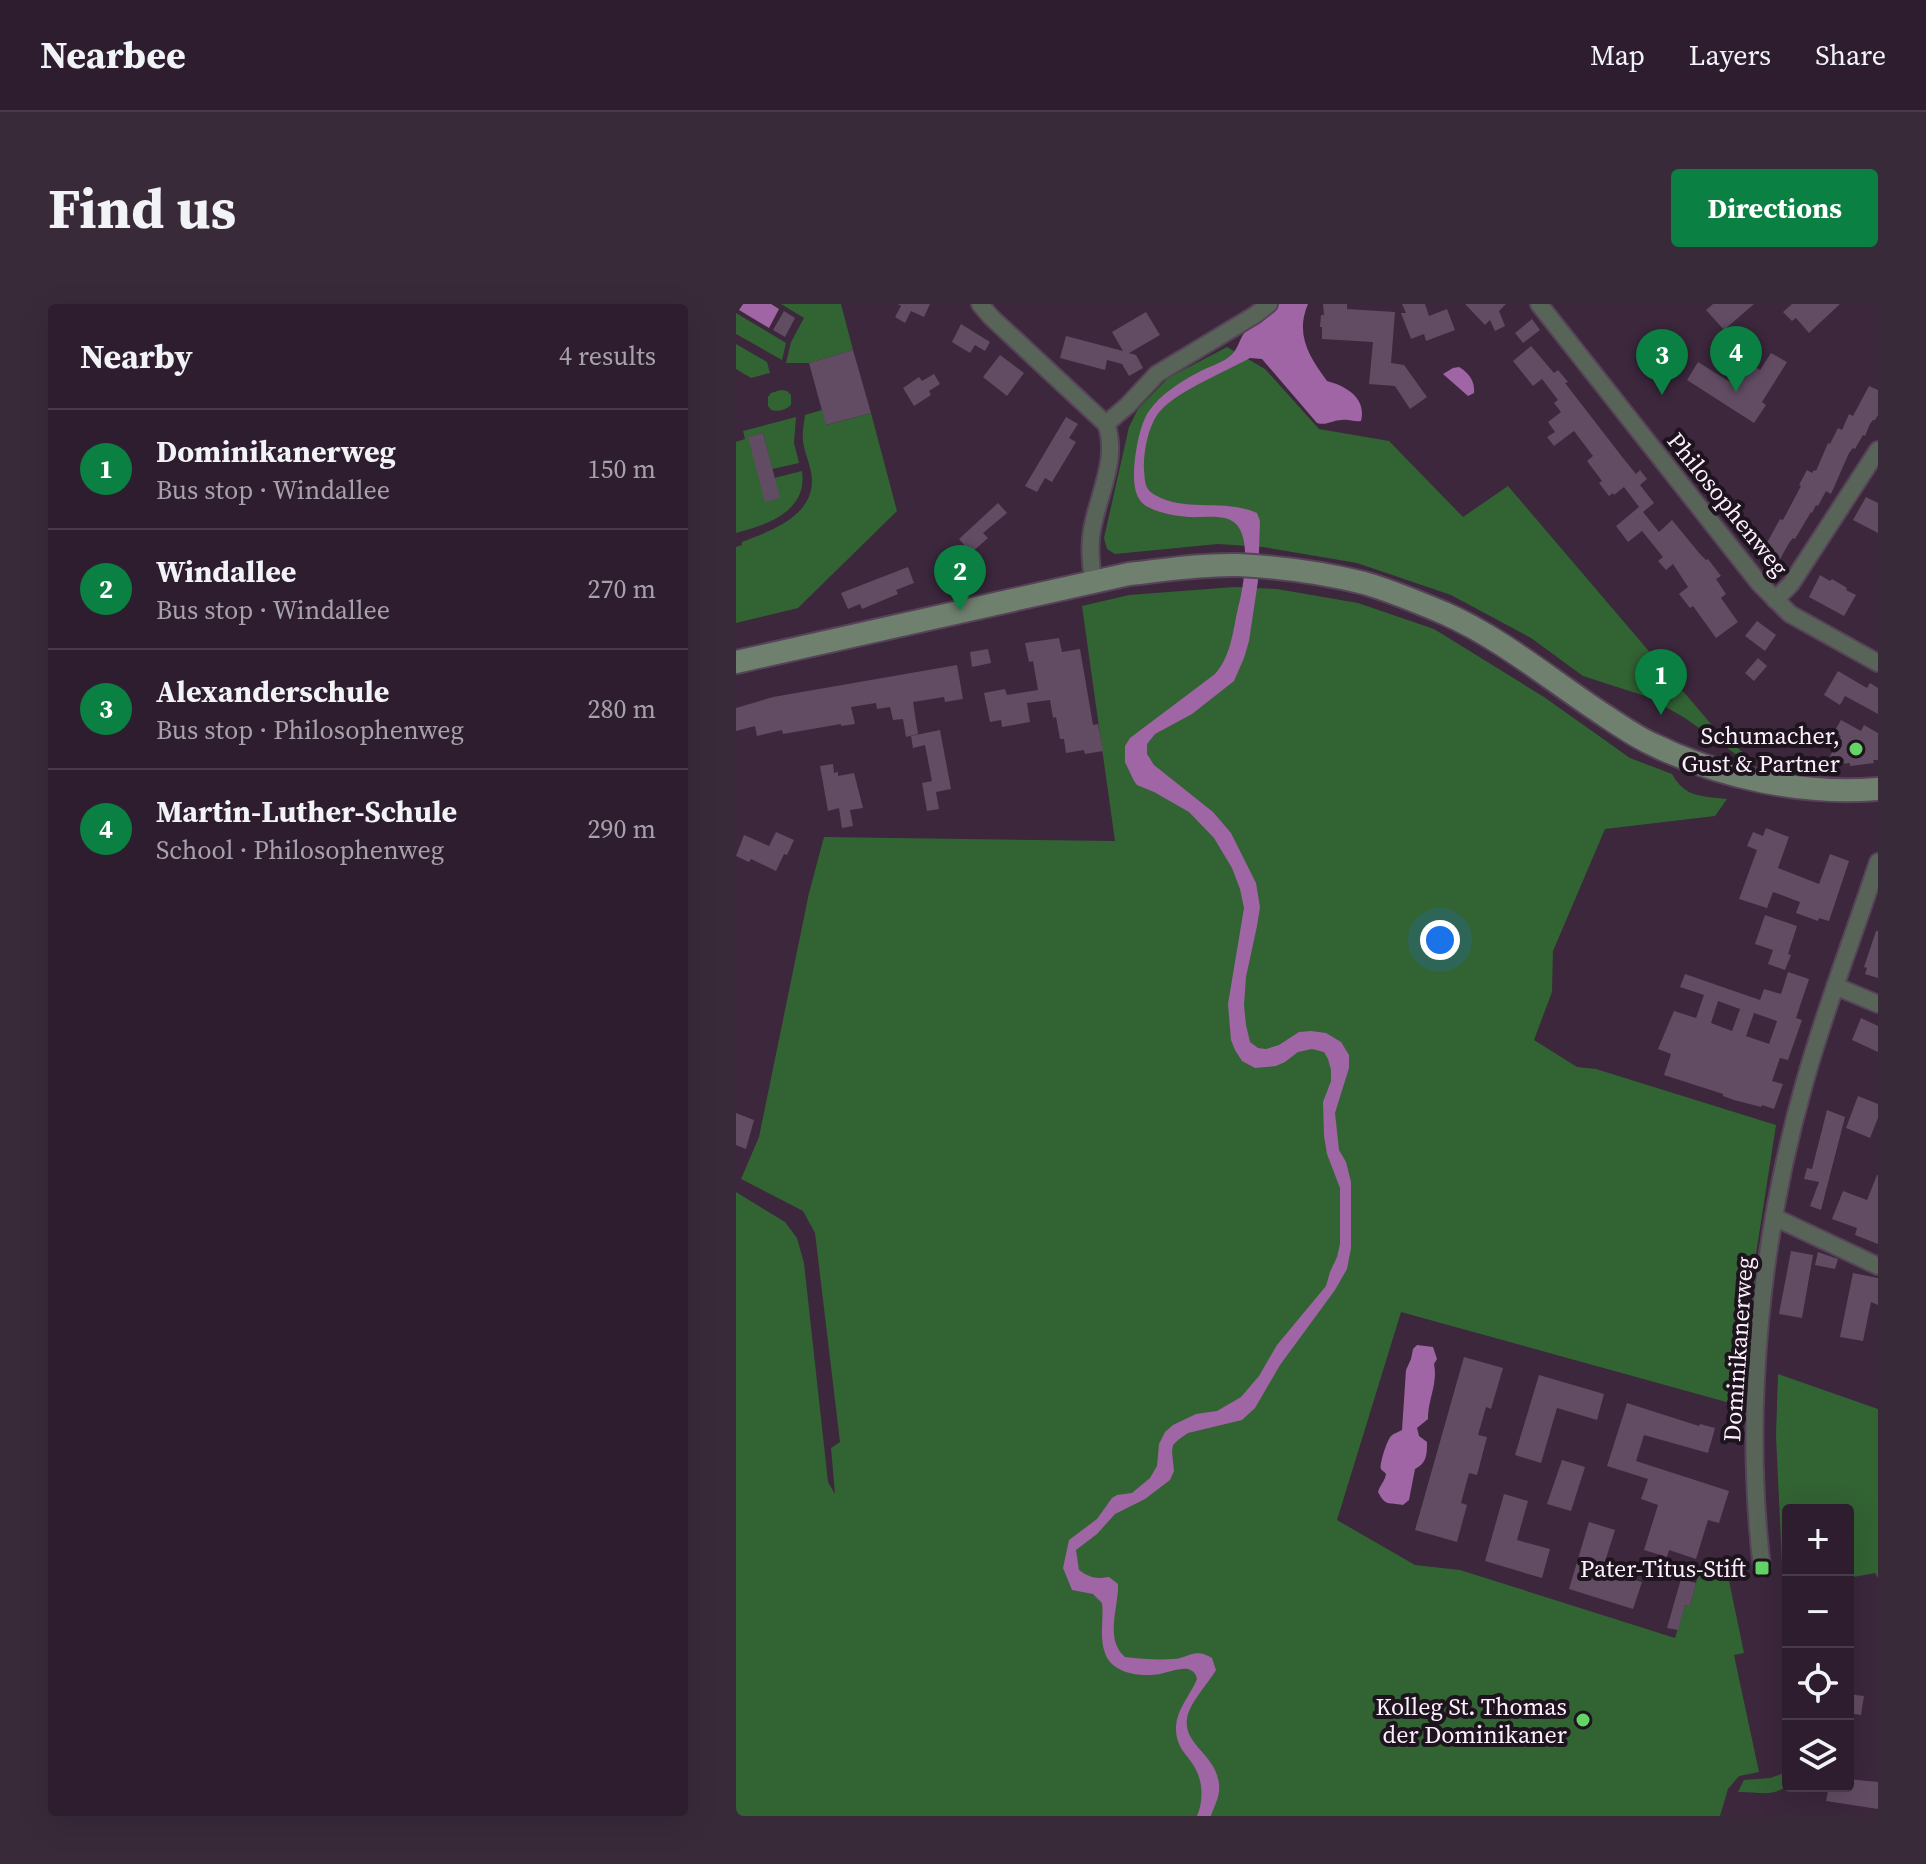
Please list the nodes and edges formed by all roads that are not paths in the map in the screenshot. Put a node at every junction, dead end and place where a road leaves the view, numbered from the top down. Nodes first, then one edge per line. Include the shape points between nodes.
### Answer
1 (980, 304) edge
2 (1539, 304) edge
3 (1263, 308) edge
4 (1106, 424) junction
5 (1878, 450) edge
6 (1093, 581) junction
7 (1775, 600) junction
8 (736, 662) edge
9 (1878, 663) edge
10 (1878, 789) edge
11 (1878, 862) edge
12 (1835, 986) junction
13 (1878, 1004) edge
14 (1774, 1217) junction
15 (1878, 1266) edge
16 (1762, 1568) dead end

1 - 4 street
2 - 7 street, Philosophenweg
3 - 4 street via 1157,374
4 - 6 street via 1111,451 1092,530
5 - 7 street via 1791,584
6 - 8 main road
6 - 10 main road via 1237,565 1365,583 1445,613 1504,645 1653,745 1751,779
7 - 9 street, Philosophenweg via 1790,614
11 - 12 street, Dominikanerweg
12 - 13 street
12 - 14 street, Dominikanerweg via 1805,1081
14 - 15 street
14 - 16 street, Dominikanerweg via 1754,1415

